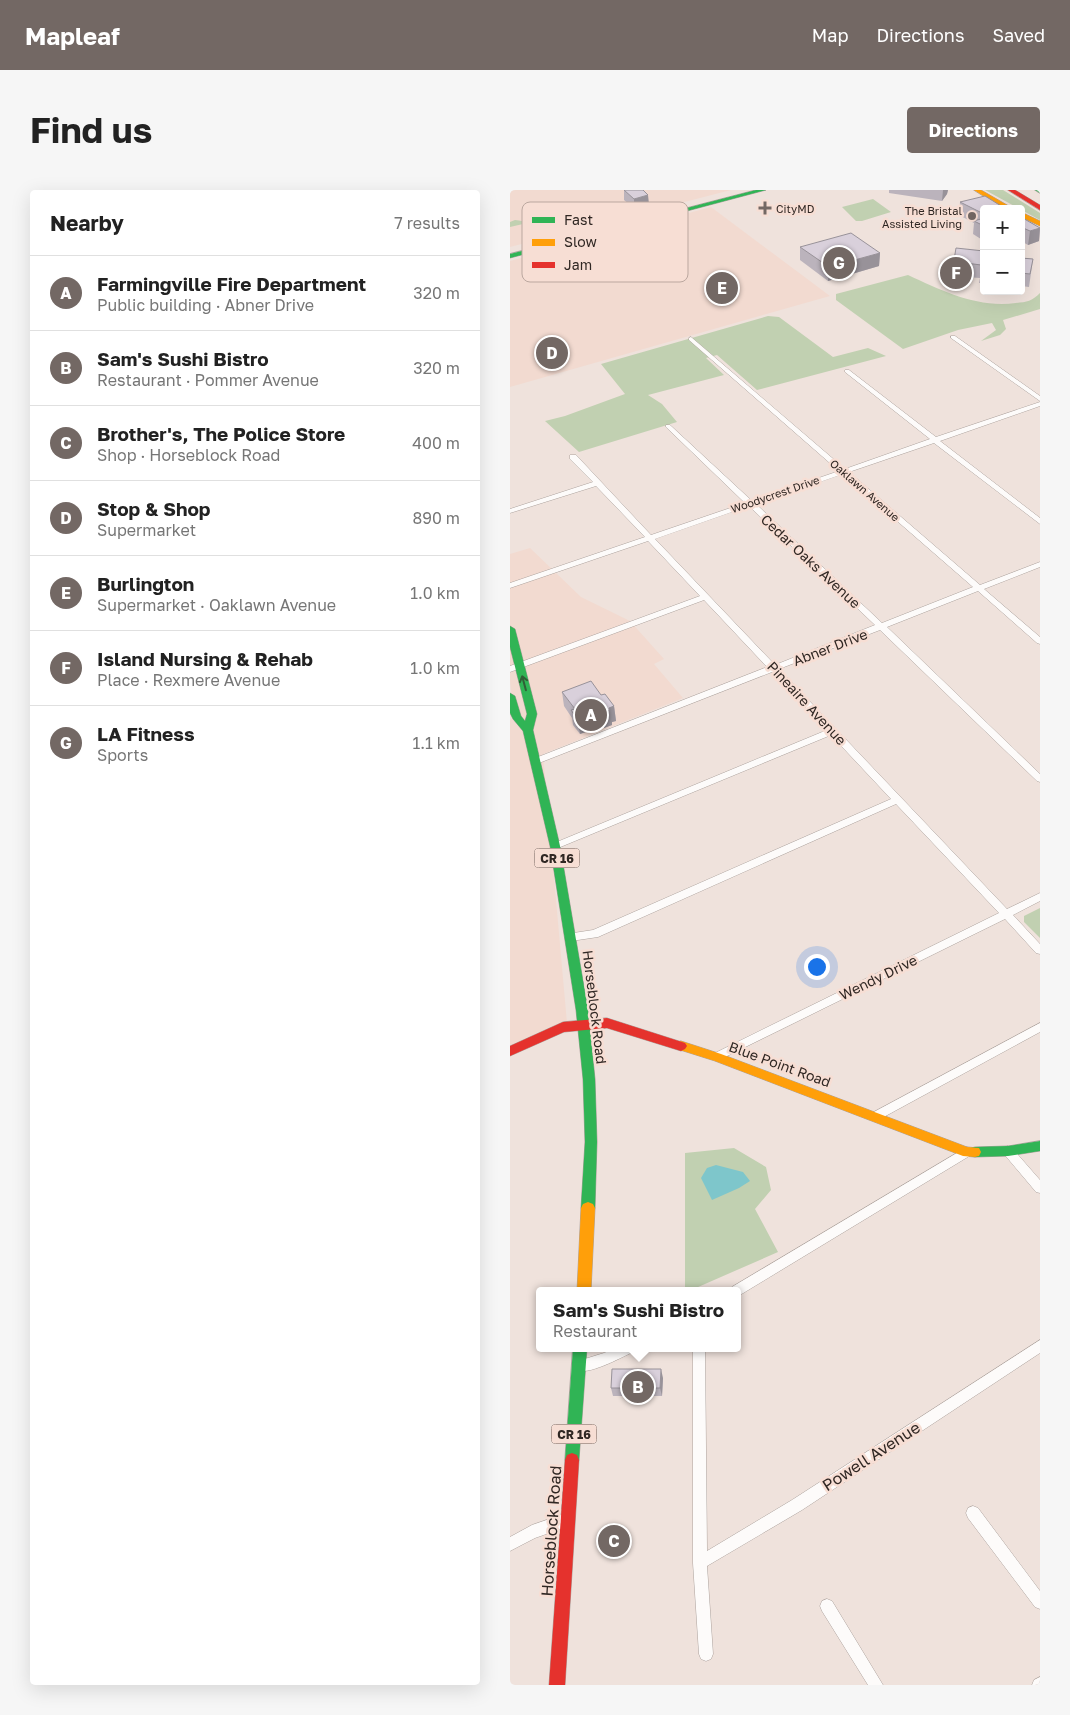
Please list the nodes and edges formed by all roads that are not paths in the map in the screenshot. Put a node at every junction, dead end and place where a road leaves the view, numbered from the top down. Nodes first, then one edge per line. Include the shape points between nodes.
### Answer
1 (744, 190) edge
2 (763, 190) edge
3 (977, 190) edge
4 (1011, 190) edge
5 (688, 204) edge
6 (1002, 205) edge
7 (1040, 208) edge
8 (688, 210) edge
9 (1025, 218) edge
10 (1025, 219) edge
11 (1040, 224) edge
12 (1040, 229) edge
13 (953, 337) dead end
14 (691, 339) dead end
15 (847, 371) dead end
16 (1040, 399) edge
17 (1040, 404) edge
18 (668, 426) dead end
19 (935, 440) junction
20 (573, 457) dead end
21 (844, 471) junction
22 (598, 483) junction
23 (749, 503) junction
24 (510, 511) edge
25 (1040, 522) edge
26 (651, 538) junction
27 (1040, 564) edge
28 (510, 586) edge
29 (979, 588) junction
30 (706, 596) junction
31 (882, 627) junction
32 (510, 629) edge
33 (1040, 641) edge
34 (514, 667) edge
35 (775, 668) junction
36 (510, 696) edge
37 (528, 730) junction
38 (833, 731) junction
39 (536, 761) junction
40 (1040, 779) edge
41 (897, 800) junction
42 (555, 846) junction
43 (1040, 897) edge
44 (1006, 913) junction
45 (571, 937) junction
46 (1040, 950) edge
47 (584, 1024) junction
48 (1040, 1027) edge
49 (510, 1050) edge
50 (717, 1057) junction
51 (876, 1116) junction
52 (1040, 1146) edge
53 (1008, 1151) junction
54 (967, 1152) junction
55 (1040, 1188) edge
56 (584, 1287) edge
57 (741, 1288) edge
58 (1040, 1346) edge
59 (580, 1352) edge
60 (620, 1352) edge
61 (699, 1352) edge
62 (578, 1366) junction
63 (973, 1513) dead end
64 (568, 1520) junction
65 (510, 1544) edge
66 (700, 1563) junction
67 (1040, 1602) edge
68 (826, 1606) dead end
69 (706, 1654) dead end
70 (557, 1685) edge
71 (876, 1685) edge

1 - 5 main road
2 - 8 main road
3 - 6 main road
4 - 7 main road
9 - 11 main road
10 - 12 main road
13 - 16 street
14 - 21 street, Oaklawn Avenue
15 - 19 street
17 - 19 street, Woodycrest Drive
18 - 23 street, Cedar Oaks Avenue
19 - 21 street, Woodycrest Drive
19 - 25 street
20 - 22 street, Pineaire Avenue
21 - 23 street, Woodycrest Drive
21 - 29 street, Oaklawn Avenue
22 - 24 street
22 - 26 street, Pineaire Avenue
23 - 26 street, Woodycrest Drive
23 - 31 street, Cedar Oaks Avenue
26 - 28 street, Woodycrest Drive
26 - 30 street, Pineaire Avenue
27 - 29 street, Abner Drive
29 - 31 street, Abner Drive
29 - 33 street, Oaklawn Avenue
30 - 34 street
30 - 35 street, Pineaire Avenue
31 - 35 street, Abner Drive
31 - 40 street, Cedar Oaks Avenue
32 - 34 main road, Horseblock Road / CR 16
37 -> 34 main road, Horseblock Road / CR 16 via 532,714
35 - 38 street, Pineaire Avenue
35 - 39 street, Abner Drive
36 - 37 main road, Horseblock Road / CR 16 via 516,717
37 - 39 main road, Horseblock Road / CR 16
38 - 41 street, Pineaire Avenue
38 - 42 street
39 - 42 main road, Horseblock Road / CR 16
41 - 44 street, Pineaire Avenue
41 - 45 street via 594,934
42 - 45 main road, Horseblock Road / CR 16
43 - 44 street, Wendy Drive
44 - 46 street, Pineaire Avenue
44 - 50 street, Wendy Drive
45 - 47 main road, Horseblock Road / CR 16
47 - 49 main road, Blue Point Road via 563,1027
47 - 50 main road, Blue Point Road via 607,1022
47 - 56 main road, Horseblock Road / CR 16 via 591,1142
48 - 51 street
50 - 51 main road, Blue Point Road
51 - 54 main road, Blue Point Road
52 - 53 main road, Blue Point Road
53 - 54 main road, Blue Point Road
53 - 55 street
54 - 57 street
58 - 66 street, Powell Avenue via 797,1505
59 - 62 main road, Horseblock Road / CR 16
60 - 62 street
61 - 66 street
62 - 64 main road, Horseblock Road / CR 16
63 - 67 street
64 - 65 street via 532,1532
64 - 70 main road, Horseblock Road / CR 16
66 - 69 street
68 - 71 street

